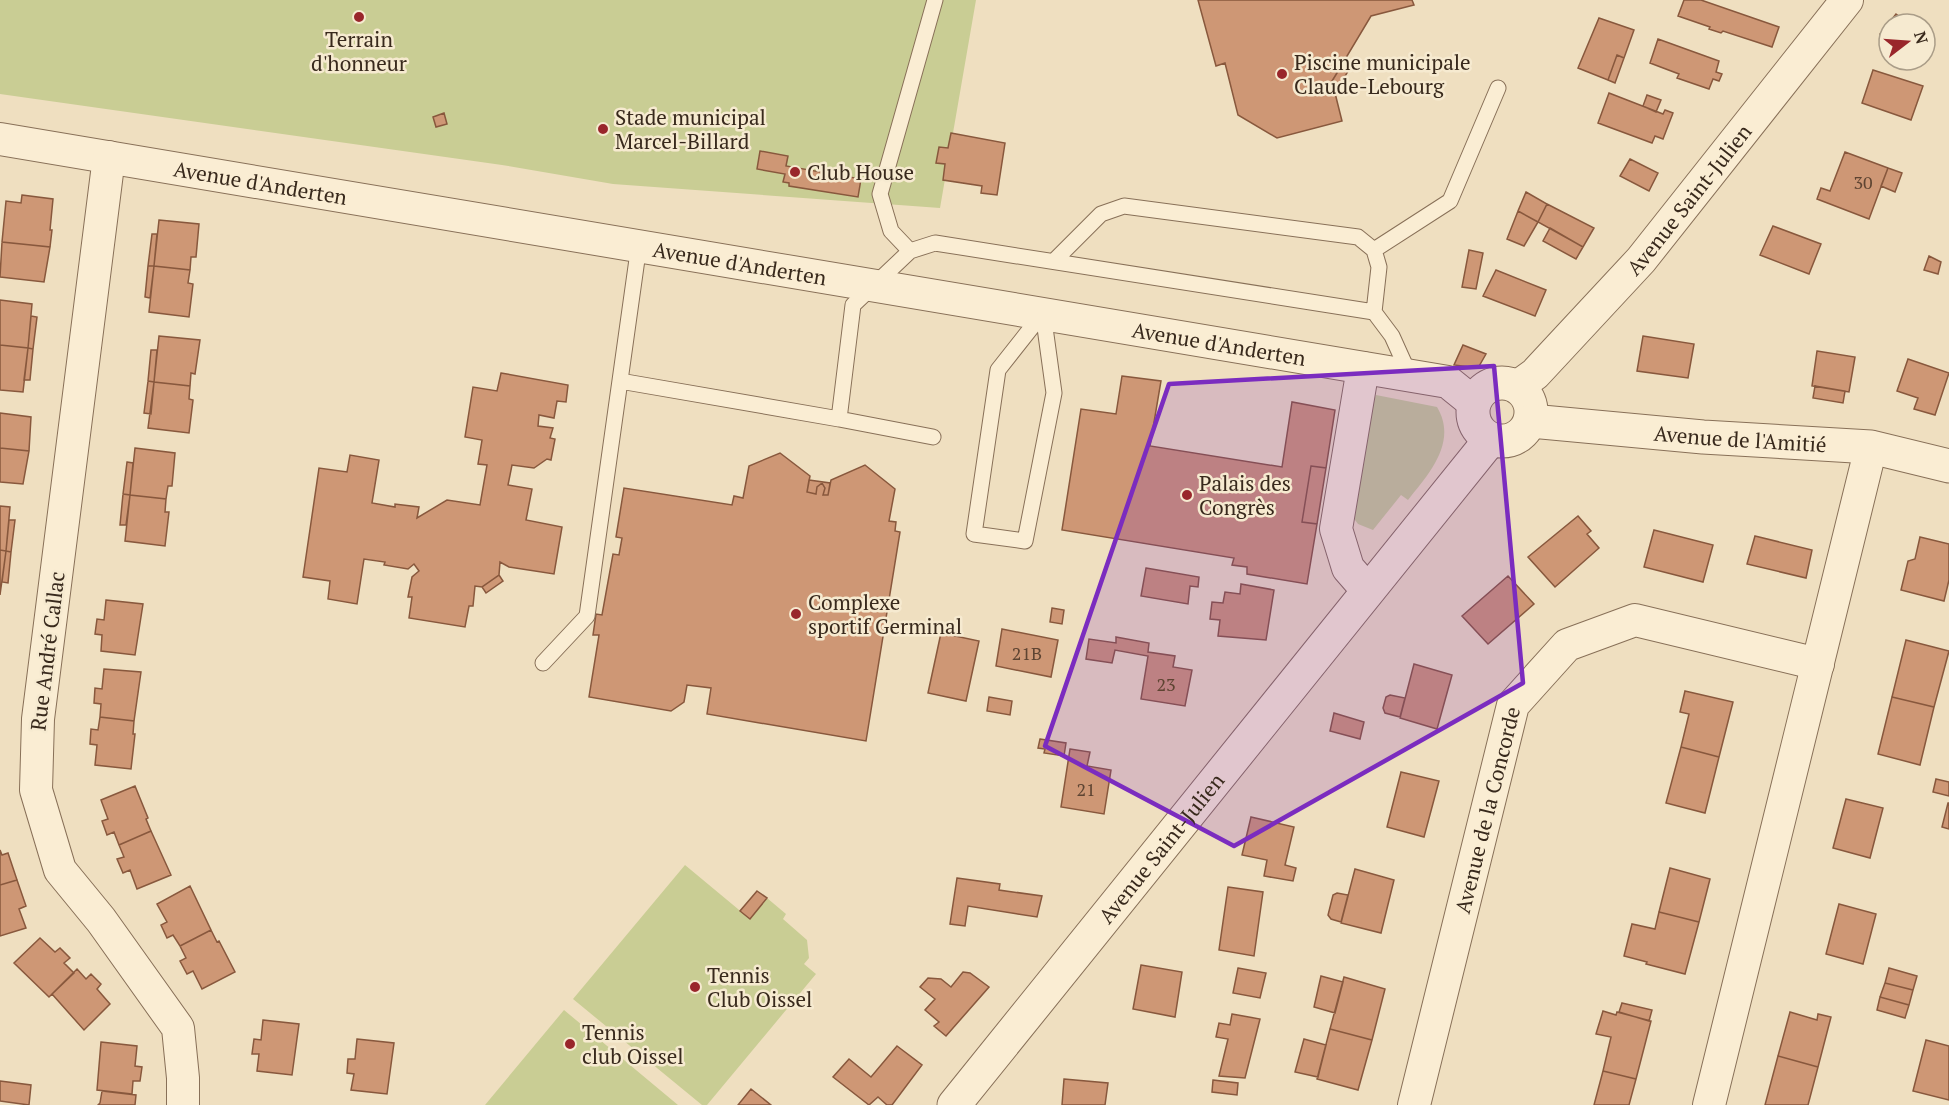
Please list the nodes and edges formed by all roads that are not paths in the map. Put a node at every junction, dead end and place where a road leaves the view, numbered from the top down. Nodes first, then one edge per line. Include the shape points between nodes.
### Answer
1 (935, 0) edge
2 (1847, 0) edge
3 (1498, 88) dead end
4 (0, 139) edge
5 (109, 157) junction
6 (639, 245) junction
7 (1374, 250) junction
8 (910, 251) junction
9 (1054, 261) junction
10 (874, 285) junction
11 (1374, 312) junction
12 (1043, 313) junction
13 (1363, 368) junction
14 (1410, 376) junction
15 (620, 381) junction
16 (1517, 387) junction
17 (1474, 403) junction
18 (839, 419) junction
19 (1531, 420) junction
20 (933, 437) dead end
21 (1490, 440) junction
22 (1871, 447) junction
23 (1949, 466) edge
24 (1368, 591) junction
25 (543, 663) dead end
26 (1818, 664) junction
27 (183, 1105) edge
28 (954, 1105) edge
29 (1414, 1105) edge
30 (1709, 1105) edge

1 - 8 lane via 880,194 891,231
2 - 16 street, Avenue Saint-Julien via 1641,260 1535,374
3 - 7 lane via 1450,201
4 - 5 street, Avenue d'Anderten
5 - 6 street, Avenue d'Anderten
5 - 27 street, Rue André Callac via 38,719 36,790 60,870 178,1028
6 - 10 street, Avenue d'Anderten
6 - 15 lane
7 - 9 lane via 1358,237 1124,206 1101,214
7 - 11 lane via 1379,267
8 - 9 lane via 935,243
8 - 10 lane
9 - 11 lane
10 - 12 street, Avenue d'Anderten
10 - 18 lane via 853,305
11 - 14 lane via 1392,336
12 - 12 lane via 998,370 974,534 1025,541 1054,393
12 - 13 street, Avenue d'Anderten
13 - 14 street, Avenue d'Anderten
13 - 24 street via 1336,529 1348,568
14 - 17 street, Avenue d'Anderten via 1448,382
15 - 18 lane
15 - 25 lane via 587,616
16 - 17 street via 1509,383 1492,384
16 - 19 street via 1530,401
17 - 21 street via 1477,428
18 - 20 lane
19 - 21 street via 1519,437 1510,441
19 - 22 street, Avenue de l'Amitié via 1703,437
21 - 24 street, Avenue Saint-Julien
22 - 23 street, Avenue de l'Amitié
22 - 26 street
24 - 28 street, Avenue Saint-Julien
26 - 29 street, Avenue de la Concorde via 1635,620 1567,645 1513,705
26 - 30 street

